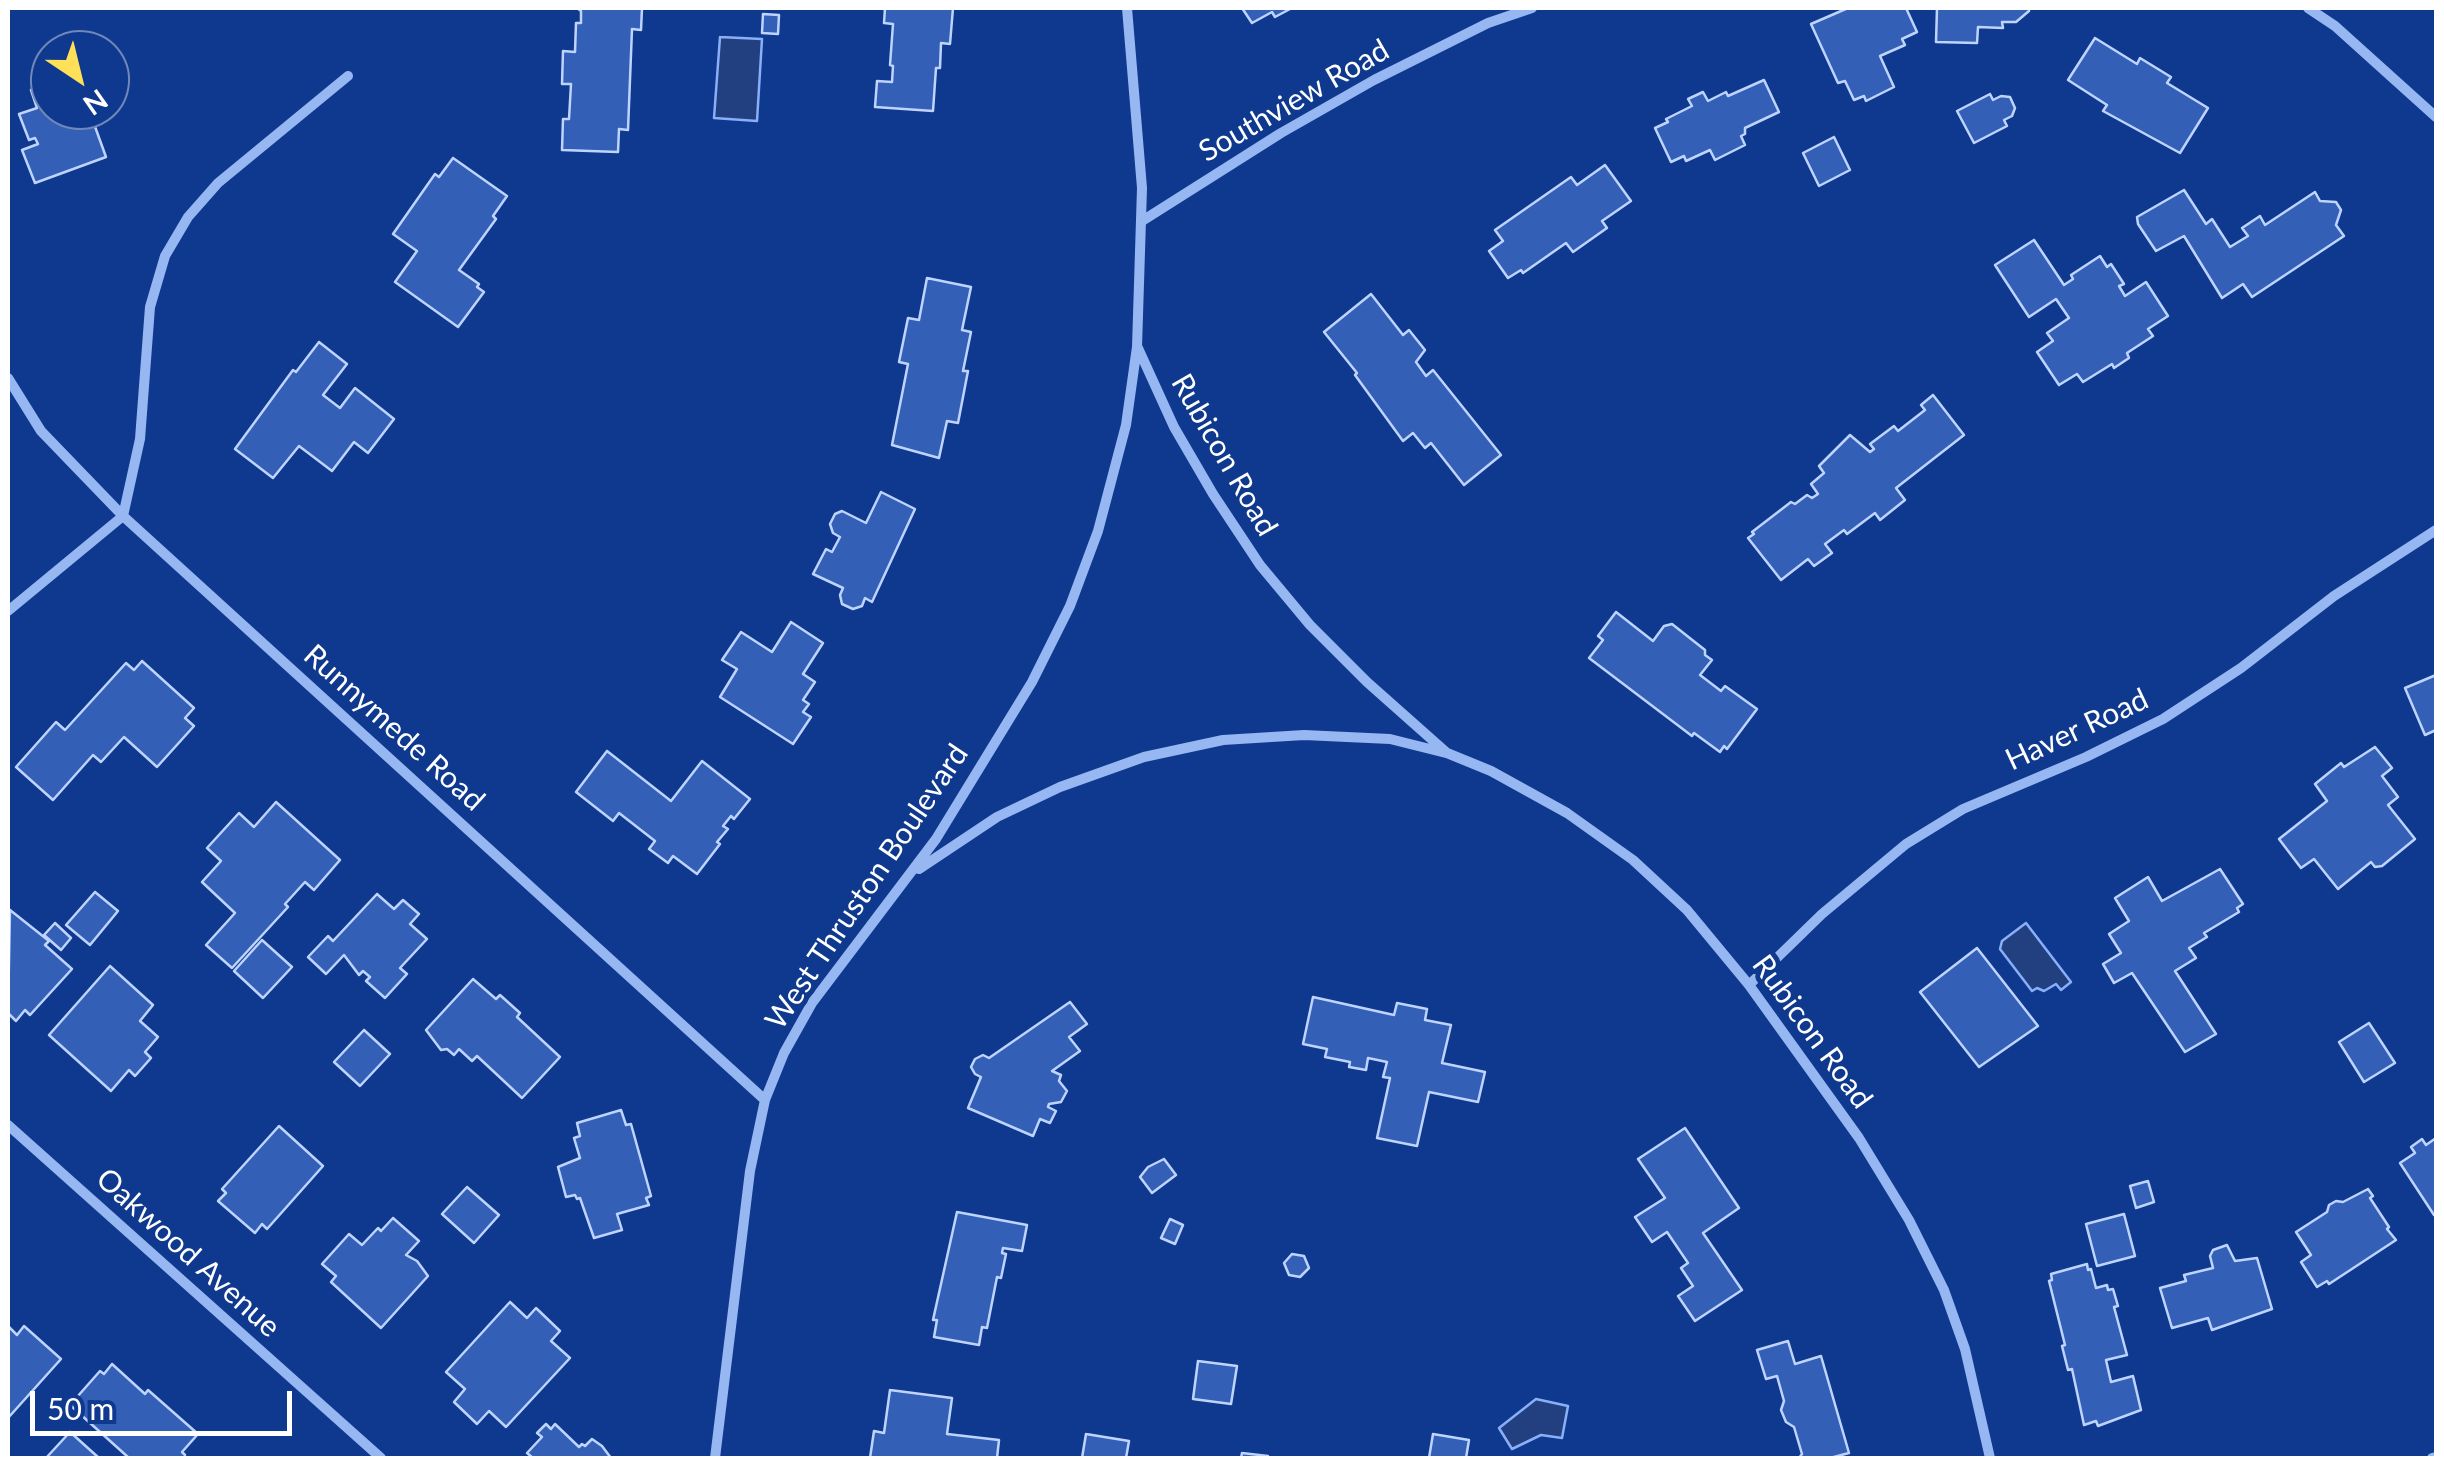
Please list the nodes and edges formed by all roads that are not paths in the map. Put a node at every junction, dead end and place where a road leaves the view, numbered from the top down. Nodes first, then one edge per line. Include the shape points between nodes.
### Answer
1 (1127, 8) edge
2 (1532, 8) edge
3 (2308, 8) edge
4 (348, 76) dead end
5 (2436, 117) edge
6 (1142, 221) junction
7 (1137, 347) junction
8 (8, 378) edge
9 (123, 516) junction
10 (2436, 530) edge
11 (8, 610) edge
12 (1446, 753) junction
13 (912, 874) junction
14 (1749, 985) junction
15 (765, 1100) junction
16 (8, 1126) edge
17 (381, 1458) edge
18 (714, 1458) edge
19 (1990, 1458) edge

1 - 6 street, West Thruston Boulevard
2 - 6 street, Southview Road via 1374,80
3 - 5 street
4 - 9 street via 218,183 165,256 150,307 140,439
6 - 7 street, West Thruston Boulevard
7 - 12 street, Rubicon Road via 1174,428 1260,565 1310,626
7 - 13 street, West Thruston Boulevard via 1126,425 1070,606 1032,682
8 - 9 street, Runnymede Road via 41,431
9 - 11 street
9 - 15 street, Runnymede Road
10 - 14 street, Haver Road via 2163,719 1963,809 1906,844
12 - 13 street, Rubicon Road via 1390,739 1304,735 1222,740 1144,757 997,817
12 - 14 street, Rubicon Road via 1567,813 1633,860 1687,910
13 - 15 street, West Thruston Boulevard via 812,1003
14 - 19 street, Rubicon Road via 1909,1220 1965,1349
15 - 18 street, West Thruston Boulevard
16 - 17 street, Oakwood Avenue

